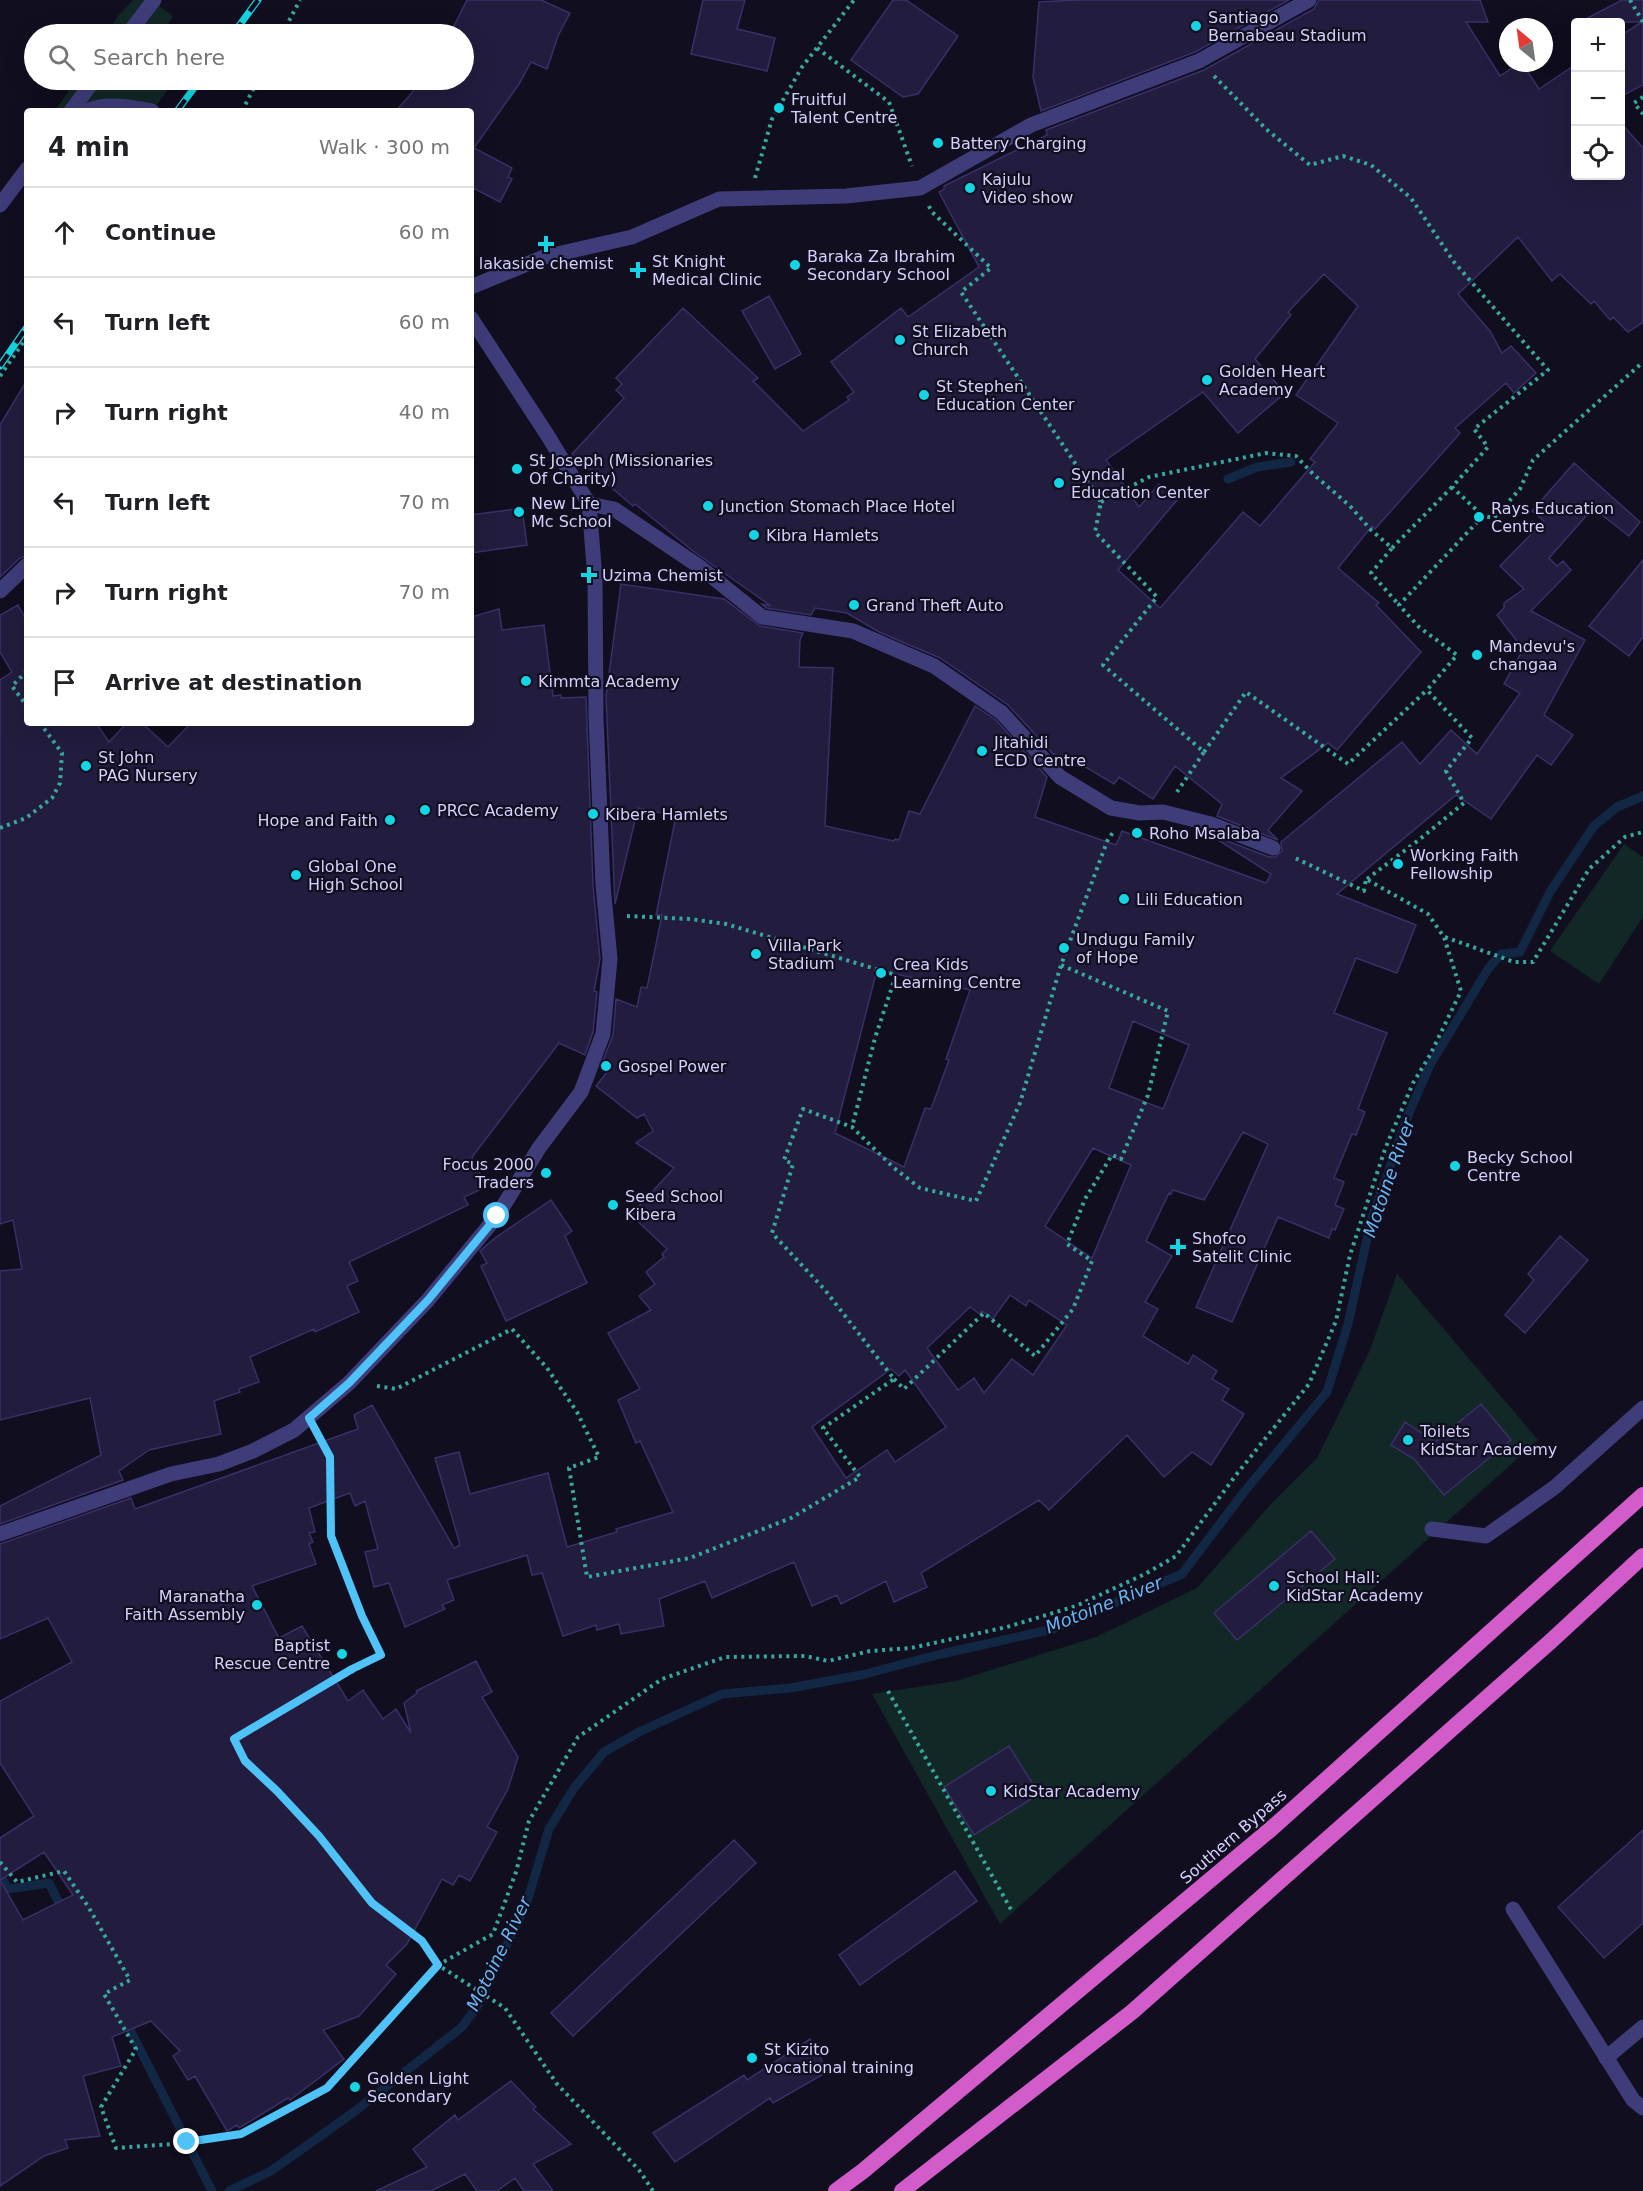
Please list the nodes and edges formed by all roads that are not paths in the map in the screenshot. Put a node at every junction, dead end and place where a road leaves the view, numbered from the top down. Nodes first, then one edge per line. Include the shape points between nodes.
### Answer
1 (154, 0) edge
2 (1309, 0) edge
3 (136, 24) edge
4 (86, 90) edge
5 (72, 108) edge
6 (92, 108) edge
7 (133, 108) edge
8 (24, 173) edge
9 (0, 204) edge
10 (474, 286) edge
11 (474, 323) edge
12 (589, 504) junction
13 (24, 568) edge
14 (0, 591) edge
15 (1273, 848) road end
16 (1643, 1408) edge
17 (1643, 1495) edge
18 (1432, 1529) dead end
19 (0, 1534) edge
20 (1643, 1556) edge
21 (1513, 1909) dead end
22 (1643, 2027) edge
23 (1606, 2058) junction
24 (1643, 2108) edge
25 (836, 2191) edge
26 (902, 2191) edge

1 - 3 street
2 - 10 street via 1199,61 1031,125 920,188 846,196 719,199 632,237 544,257
4 - 5 street
6 - 7 street
8 - 9 street
11 - 12 street
12 - 15 street via 614,509 700,567 762,617 853,631 934,666 1002,714 1060,777 1111,808 1163,812 1211,824
12 - 19 street via 610,959 603,1034 581,1092 539,1148 497,1216 428,1300 349,1383 294,1430 219,1464 171,1474
13 - 14 street
16 - 18 street via 1556,1487 1486,1536
17 - 25 highway, Southern Bypass via 1271,1829
20 - 26 highway via 1132,2012
21 - 23 street
22 - 23 street
23 - 24 street via 1633,2100

